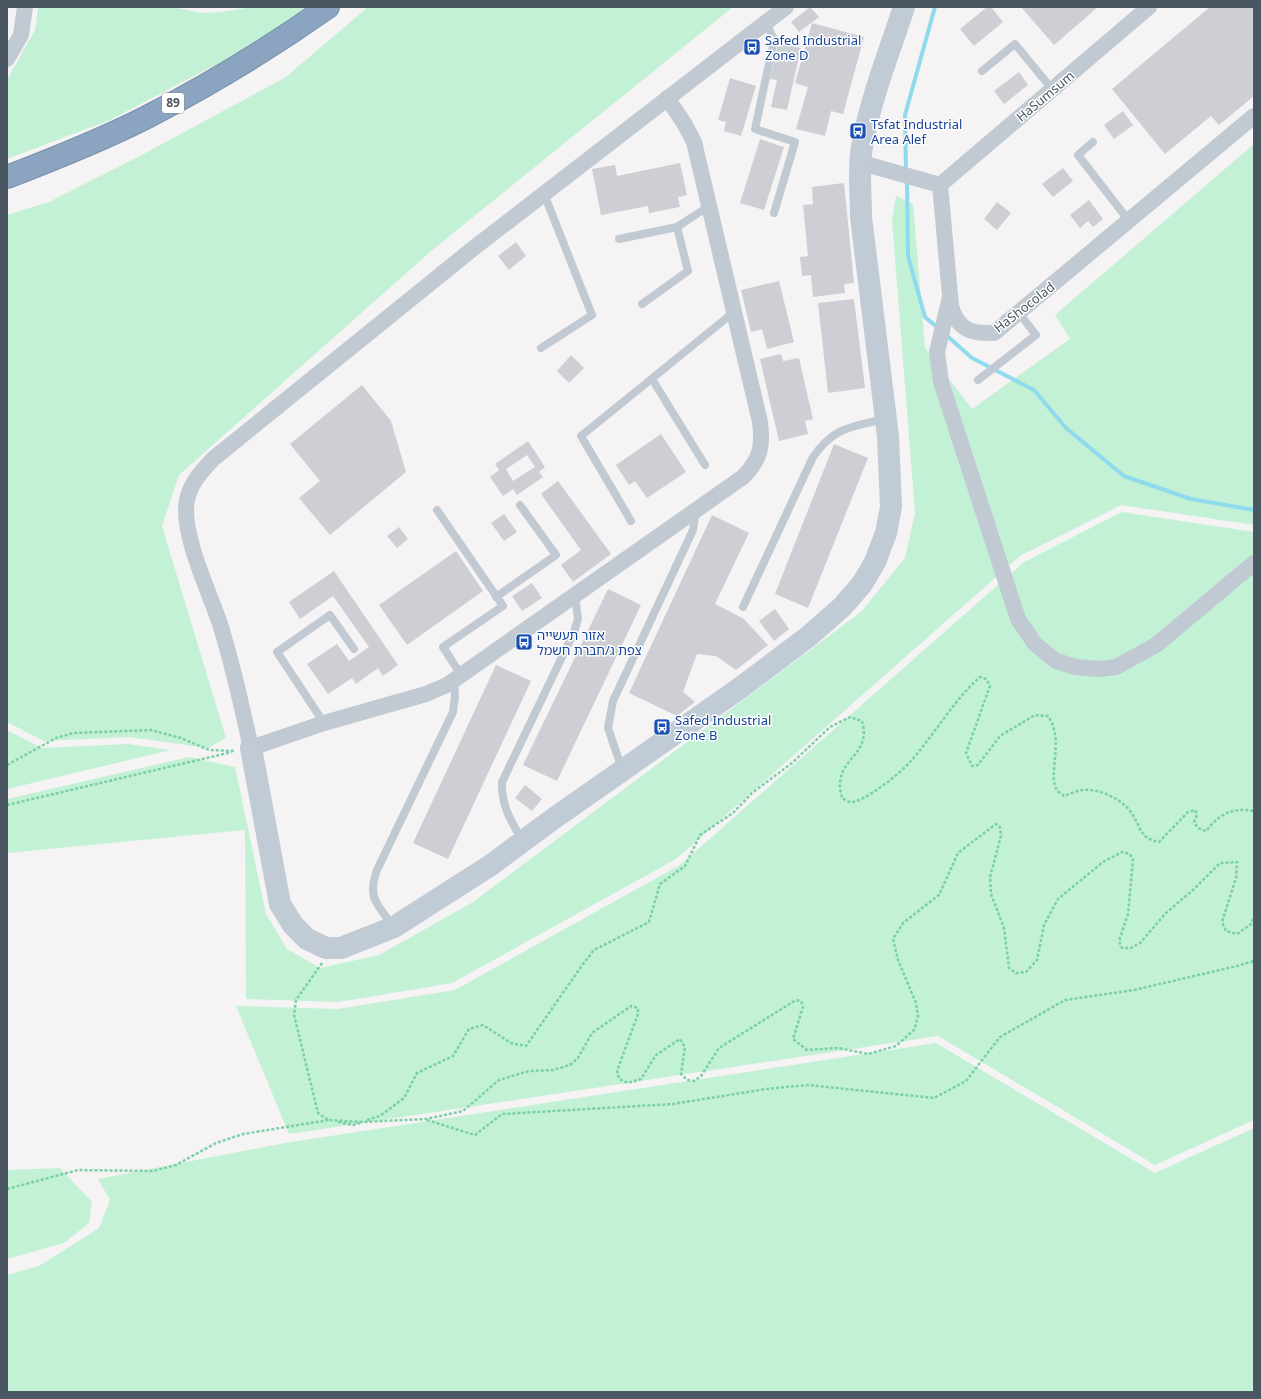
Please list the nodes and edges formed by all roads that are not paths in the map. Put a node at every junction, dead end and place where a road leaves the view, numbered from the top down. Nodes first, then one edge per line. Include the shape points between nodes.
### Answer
1 (25, 7) edge
2 (328, 7) edge
3 (786, 7) edge
4 (904, 7) edge
5 (1150, 7) edge
6 (766, 22) junction
7 (7, 59) edge
8 (982, 71) dead end
9 (1052, 90) junction
10 (667, 98) junction
11 (1254, 116) edge
12 (1092, 142) dead end
13 (862, 163) junction
14 (7, 177) edge
15 (940, 185) junction
16 (544, 194) junction
17 (709, 206) junction
18 (774, 213) dead end
19 (1129, 221) junction
20 (677, 227) junction
21 (619, 239) dead end
22 (950, 297) junction
23 (642, 304) dead end
24 (734, 312) junction
25 (1019, 312) junction
26 (541, 348) dead end
27 (652, 379) junction
28 (978, 380) dead end
29 (886, 419) junction
30 (705, 465) dead end
31 (520, 505) dead end
32 (437, 510) dead end
33 (696, 510) junction
34 (631, 521) dead end
35 (1254, 563) edge
36 (575, 596) junction
37 (496, 597) junction
38 (743, 607) dead end
39 (354, 648) dead end
40 (458, 678) junction
41 (324, 723) junction
42 (242, 751) junction
43 (622, 770) junction
44 (522, 841) junction
45 (394, 927) junction

1 - 7 street via 21,35
2 - 14 highway, 89 via 257,54 146,118
3 - 6 street
4 - 13 street via 872,108 862,148
5 - 9 street, HaSumsum
6 - 10 street
6 - 18 lane via 774,40 755,129 795,142
8 - 9 lane via 1015,44
9 - 15 street, HaSumsum
10 - 16 street
10 - 17 street via 694,142
11 - 19 street, HaShocolad
12 - 19 lane via 1078,155
13 - 15 street
13 - 29 street via 861,217
15 - 22 street, HaShocolad
16 - 26 lane via 592,315
16 - 42 street via 213,459 198,475 189,491 186,509 190,537 220,625
17 - 20 lane
17 - 24 street
19 - 25 street, HaShocolad
20 - 21 lane
20 - 23 lane via 688,271
22 - 25 street, HaShocolad via 954,316 970,331 994,333
22 - 35 street via 938,352 941,382 1018,619 1035,644 1056,661 1076,668 1116,667 1156,645
24 - 27 lane
24 - 33 street via 760,422 762,441 754,466 744,477
25 - 28 lane via 1036,335
27 - 30 lane
27 - 34 lane via 581,436
29 - 38 lane via 837,432 823,443
29 - 43 street via 892,508 875,562 862,584 842,607 809,636 740,688
31 - 37 lane via 556,555
32 - 37 lane
33 - 36 street
33 - 43 lane via 693,530 613,701 608,728
36 - 40 street
36 - 44 lane via 578,619 574,632 502,782 501,796 506,812
37 - 40 lane via 503,606 443,647
39 - 41 lane via 330,615 277,652
40 - 41 street via 426,694
40 - 45 lane via 453,712 372,884 373,897
41 - 42 street
42 - 45 street via 280,904 293,926 307,938 326,948 340,948
43 - 44 street
44 - 45 street via 491,865

